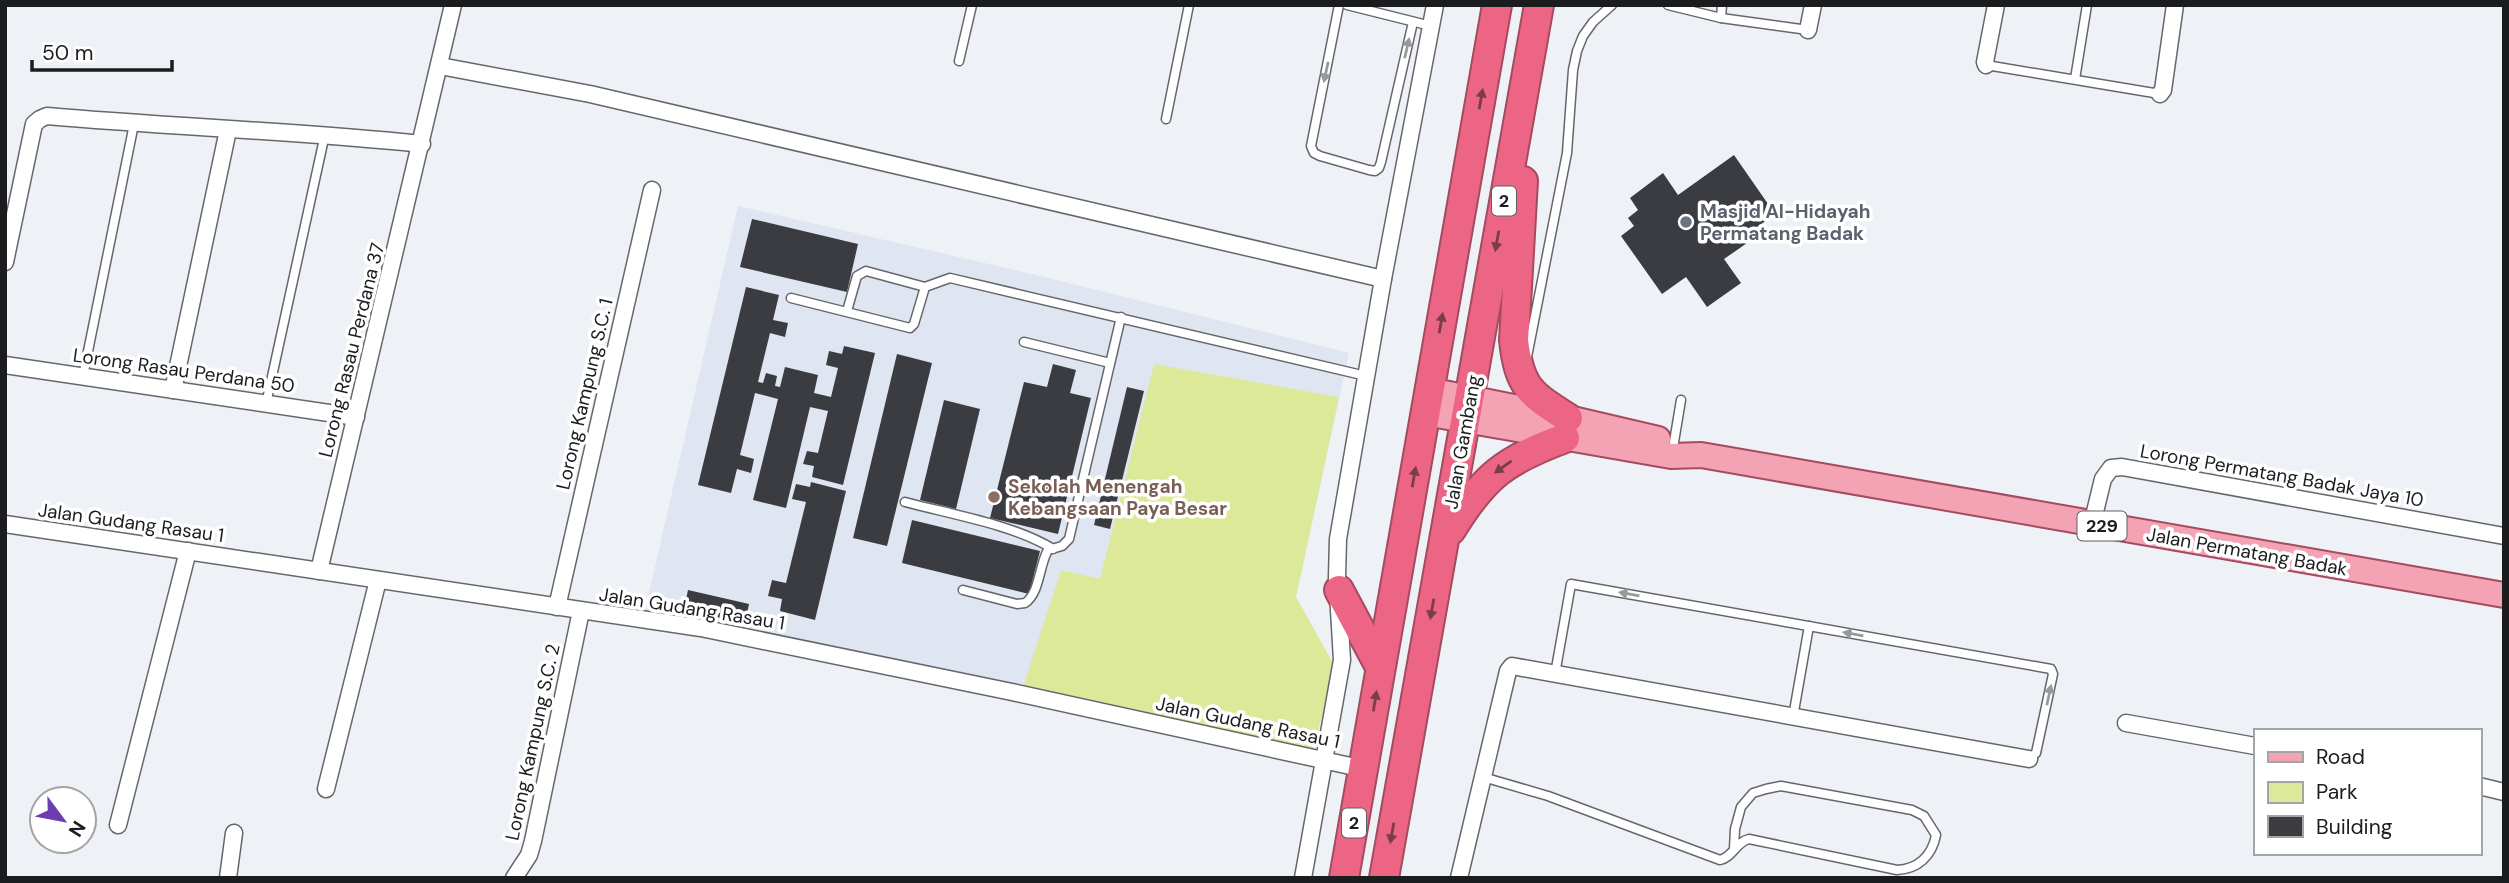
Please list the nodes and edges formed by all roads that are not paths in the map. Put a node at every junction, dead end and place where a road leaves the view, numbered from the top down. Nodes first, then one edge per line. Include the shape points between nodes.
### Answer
1 (453, 5) edge
2 (972, 5) edge
3 (1189, 5) edge
4 (1339, 5) edge
5 (1347, 5) edge
6 (1434, 5) edge
7 (1497, 5) edge
8 (1539, 5) edge
9 (1612, 5) edge
10 (1668, 5) edge
11 (1722, 5) edge
12 (1813, 5) edge
13 (1996, 5) edge
14 (2087, 5) edge
15 (2175, 5) edge
16 (1721, 18) junction
17 (1413, 22) junction
18 (1431, 26) junction
19 (1808, 30) joint
20 (1531, 52) junction
21 (959, 61) dead end
22 (1986, 65) joint
23 (440, 66) junction
24 (2075, 79) junction
25 (2160, 94) joint
26 (1166, 119) dead end
27 (134, 124) junction
28 (228, 130) junction
29 (325, 134) junction
30 (422, 141) junction
31 (13, 190) edge
32 (652, 190) dead end
33 (5, 262) edge
34 (1383, 279) junction
35 (925, 288) junction
36 (791, 298) dead end
37 (847, 311) junction
38 (1121, 317) junction
39 (1024, 342) dead end
40 (1110, 363) junction
41 (5, 365) edge
42 (83, 376) junction
43 (1366, 376) junction
44 (1523, 380) junction
45 (173, 390) junction
46 (1681, 400) dead end
47 (1427, 401) junction
48 (266, 404) junction
49 (1468, 409) junction
50 (356, 417) junction
51 (1567, 428) junction
52 (1673, 450) junction
53 (905, 502) dead end
54 (5, 524) edge
55 (2092, 524) junction
56 (2504, 536) edge
57 (1444, 542) junction
58 (1053, 549) junction
59 (188, 551) junction
60 (318, 571) junction
61 (377, 580) junction
62 (963, 590) dead end
63 (1339, 590) junction
64 (2504, 596) edge
65 (557, 607) junction
66 (581, 611) junction
67 (1809, 626) junction
68 (1380, 667) junction
69 (1555, 674) junction
70 (1793, 716) junction
71 (2126, 723) dead end
72 (2254, 746) edge
73 (2029, 759) joint
74 (1324, 760) junction
75 (1364, 769) junction
76 (1483, 777) junction
77 (2481, 786) edge
78 (326, 789) dead end
79 (2504, 792) edge
80 (118, 825) dead end
81 (234, 833) dead end
82 (1734, 849) junction
83 (228, 878) edge
84 (514, 878) edge
85 (1303, 878) edge
86 (1345, 878) edge
87 (1384, 878) edge
88 (1459, 878) edge

1 - 23 street, Lorong Rasau Perdana 37
2 - 21 lane
3 - 26 lane
4 -> 17 lane via 1311,146 1320,156 1369,170 1375,171 1381,162
5 - 17 lane
6 - 18 street
47 -> 7 highway, 2
8 - 20 highway, Jalan Gambang / 2
9 - 44 lane via 1588,29 1577,51 1564,176
10 - 16 lane
11 - 16 lane
12 - 19 street
13 - 22 street
14 - 24 lane
15 - 25 street
16 - 19 lane
17 - 18 lane
18 - 34 street
20 - 44 highway via 1514,340
20 -> 49 highway, Jalan Gambang / 2
22 - 24 lane
23 - 30 street, Lorong Rasau Perdana 37
23 - 34 street via 590,94
24 - 25 lane
27 - 28 street
27 - 31 street via 40,119 34,124
27 - 42 lane
28 - 29 street
28 - 45 street
29 - 30 street
29 - 48 lane
30 - 50 street, Lorong Rasau Perdana 37
31 - 33 street
32 - 65 street, Lorong Kampung S.C. 1
34 - 43 street
35 - 37 lane via 910,328
35 - 37 lane via 860,272
35 - 38 lane via 950,278
36 - 37 lane
38 - 40 lane
38 - 43 lane
39 - 40 lane
40 - 58 lane via 1069,539
41 - 42 street, Lorong Rasau Perdana 50
42 - 45 street, Lorong Rasau Perdana 50
43 - 63 street via 1338,539
44 - 51 highway
45 - 48 street, Lorong Rasau Perdana 50
46 - 52 lane
47 - 49 main road, Jalan Permatang Badak / 229
68 -> 47 highway, 2
48 - 50 street, Lorong Rasau Perdana 50
49 - 51 main road, Jalan Permatang Badak / 229
49 - 57 highway, Jalan Gambang / 2
50 - 60 street, Lorong Rasau Perdana 37
51 - 52 main road, Jalan Permatang Badak / 229
51 -> 57 highway via 1493,474
52 - 55 main road, Jalan Permatang Badak / 229
53 - 58 lane via 992,525
54 - 59 street, Jalan Gudang Rasau 1
55 - 56 street, Lorong Permatang Badak Jaya 10 via 2103,479 2111,468 2122,467
55 - 64 main road, Jalan Permatang Badak / 229
57 -> 87 highway, Jalan Gambang / 2
58 - 62 lane via 1045,554 1033,595 1026,603
59 - 60 street, Jalan Gudang Rasau 1
59 - 80 street
60 - 61 street, Jalan Gudang Rasau 1
61 - 65 street, Jalan Gudang Rasau 1
61 - 78 street
63 - 68 highway
63 - 74 street via 1342,660
65 - 66 street, Jalan Gudang Rasau 1
66 - 74 street, Jalan Gudang Rasau 1 via 775,642
66 - 84 street, Lorong Kampung S.C. 2 via 533,841
67 -> 69 lane via 1571,584
67 - 70 lane
73 -> 67 lane via 2036,753 2051,669
75 -> 68 highway, 2
69 - 70 street
69 - 76 street via 1512,666 1508,671
70 - 73 street
71 - 72 street
74 - 75 street, Jalan Gudang Rasau 1
74 - 85 street
75 - 86 highway, 2
76 - 82 lane via 1548,796 1720,860
76 - 88 street
77 - 79 street
81 - 83 street
82 - 82 lane via 1749,839 1897,870 1922,861 1934,848 1936,835 1924,816 1912,810 1781,786 1753,793 1741,807

